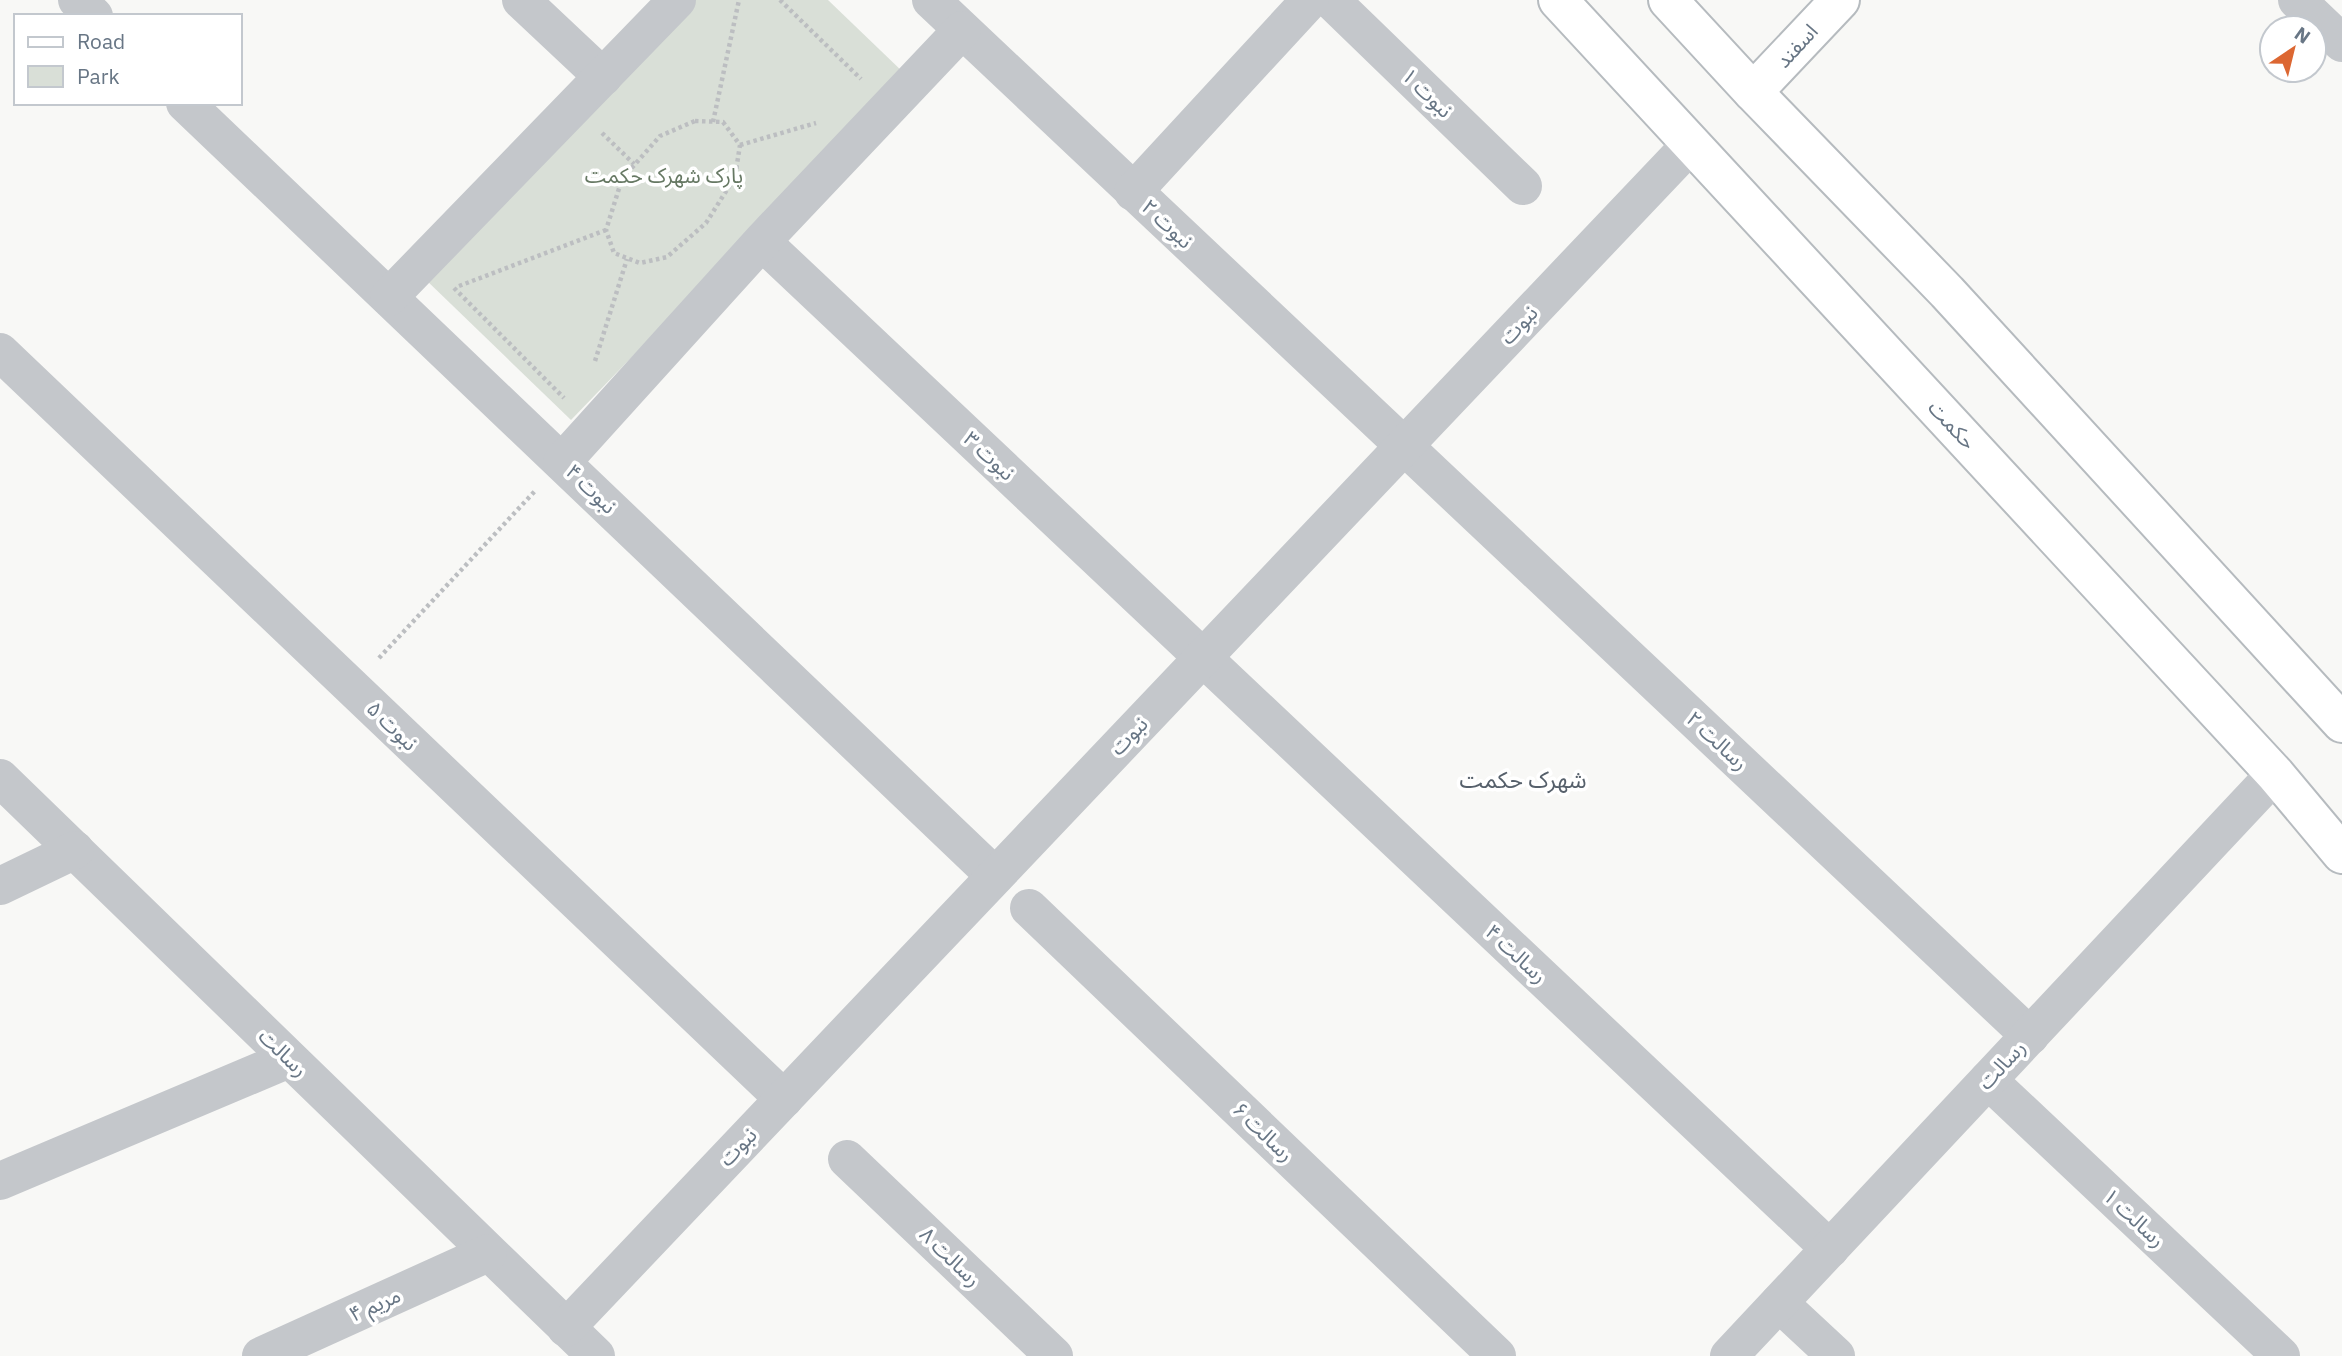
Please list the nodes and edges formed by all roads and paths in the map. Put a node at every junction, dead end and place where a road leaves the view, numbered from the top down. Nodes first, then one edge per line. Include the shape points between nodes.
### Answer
1 (77, 0) edge
2 (521, 0) edge
3 (677, 0) edge
4 (739, 0) edge
5 (780, 0) edge
6 (931, 0) edge
7 (1310, 0) edge
8 (1331, 0) edge
9 (1558, 0) edge
10 (1668, 0) edge
11 (1840, 0) edge
12 (2297, 0) edge
13 (92, 14) edge
14 (962, 30) junction
15 (2342, 43) edge
16 (603, 77) junction
17 (866, 84) dead end
18 (1753, 92) junction
19 (187, 105) edge
20 (713, 122) junction
21 (1691, 144) junction
22 (1523, 186) dead end
23 (1133, 192) junction
24 (606, 230) junction
25 (776, 255) dead end
26 (453, 288) dead end
27 (388, 297) junction
28 (0, 352) edge
29 (1404, 446) junction
30 (562, 462) junction
31 (1203, 658) junction
32 (351, 687) junction
33 (2342, 723) edge
34 (2275, 774) junction
35 (0, 778) edge
36 (75, 850) junction
37 (2342, 854) edge
38 (995, 876) junction
39 (0, 886) edge
40 (1028, 908) dead end
41 (2030, 1036) junction
42 (289, 1059) junction
43 (1988, 1080) junction
44 (784, 1099) junction
45 (847, 1158) dead end
46 (0, 1181) edge
47 (1830, 1249) junction
48 (488, 1253) junction
49 (1779, 1303) junction
50 (566, 1328) junction
51 (327, 1343) edge
52 (261, 1356) edge
53 (596, 1356) edge
54 (1054, 1356) edge
55 (1497, 1356) edge
56 (1729, 1356) edge
57 (1836, 1356) edge
58 (2281, 1356) edge

1 - 13 street
2 - 16 street
3 - 16 street
4 - 20 path
5 - 17 path
6 - 14 street, نبوت ۲
7 - 23 street
8 - 22 street, نبوت ۱
9 - 21 street, حکمت
10 - 18 street
11 - 18 street, اسفند
12 - 15 street
14 - 23 street, نبوت ۲
14 - 30 street
16 - 27 street
18 - 33 street via 1947,292
19 - 27 street, نبوت ۴
20 - 24 path via 695,121 660,136 622,178
20 - 24 path via 723,122 740,145 735,177 706,223 667,257 640,263 614,253
21 - 29 street, نبوت
21 - 34 street, حکمت
23 - 29 street, نبوت ۲
24 - 26 path
25 - 31 street, نبوت ۳
27 - 30 street, نبوت ۴
28 - 32 street, نبوت ۵
29 - 31 street, نبوت
29 - 41 street, رسالت ۲
30 - 32 path
30 - 38 street, نبوت ۴
31 - 38 street, نبوت
31 - 47 street, رسالت ۴
32 - 44 street, نبوت ۵
34 - 37 street, حکمت
34 - 41 street, رسالت
35 - 36 street, رسالت
36 - 39 street
36 - 42 street, رسالت
38 - 44 street, نبوت
40 - 55 street, رسالت ۶
41 - 43 street, رسالت
42 - 46 street
42 - 48 street, رسالت
43 - 47 street, رسالت
43 - 58 street, رسالت ۱
44 - 50 street, نبوت
45 - 54 street, رسالت ۸
47 - 49 street, رسالت
48 - 50 street, رسالت
48 - 51 street, مریم ۴
49 - 56 street, رسالت
49 - 57 street
50 - 53 street, رسالت
51 - 52 street, مریم ۴

